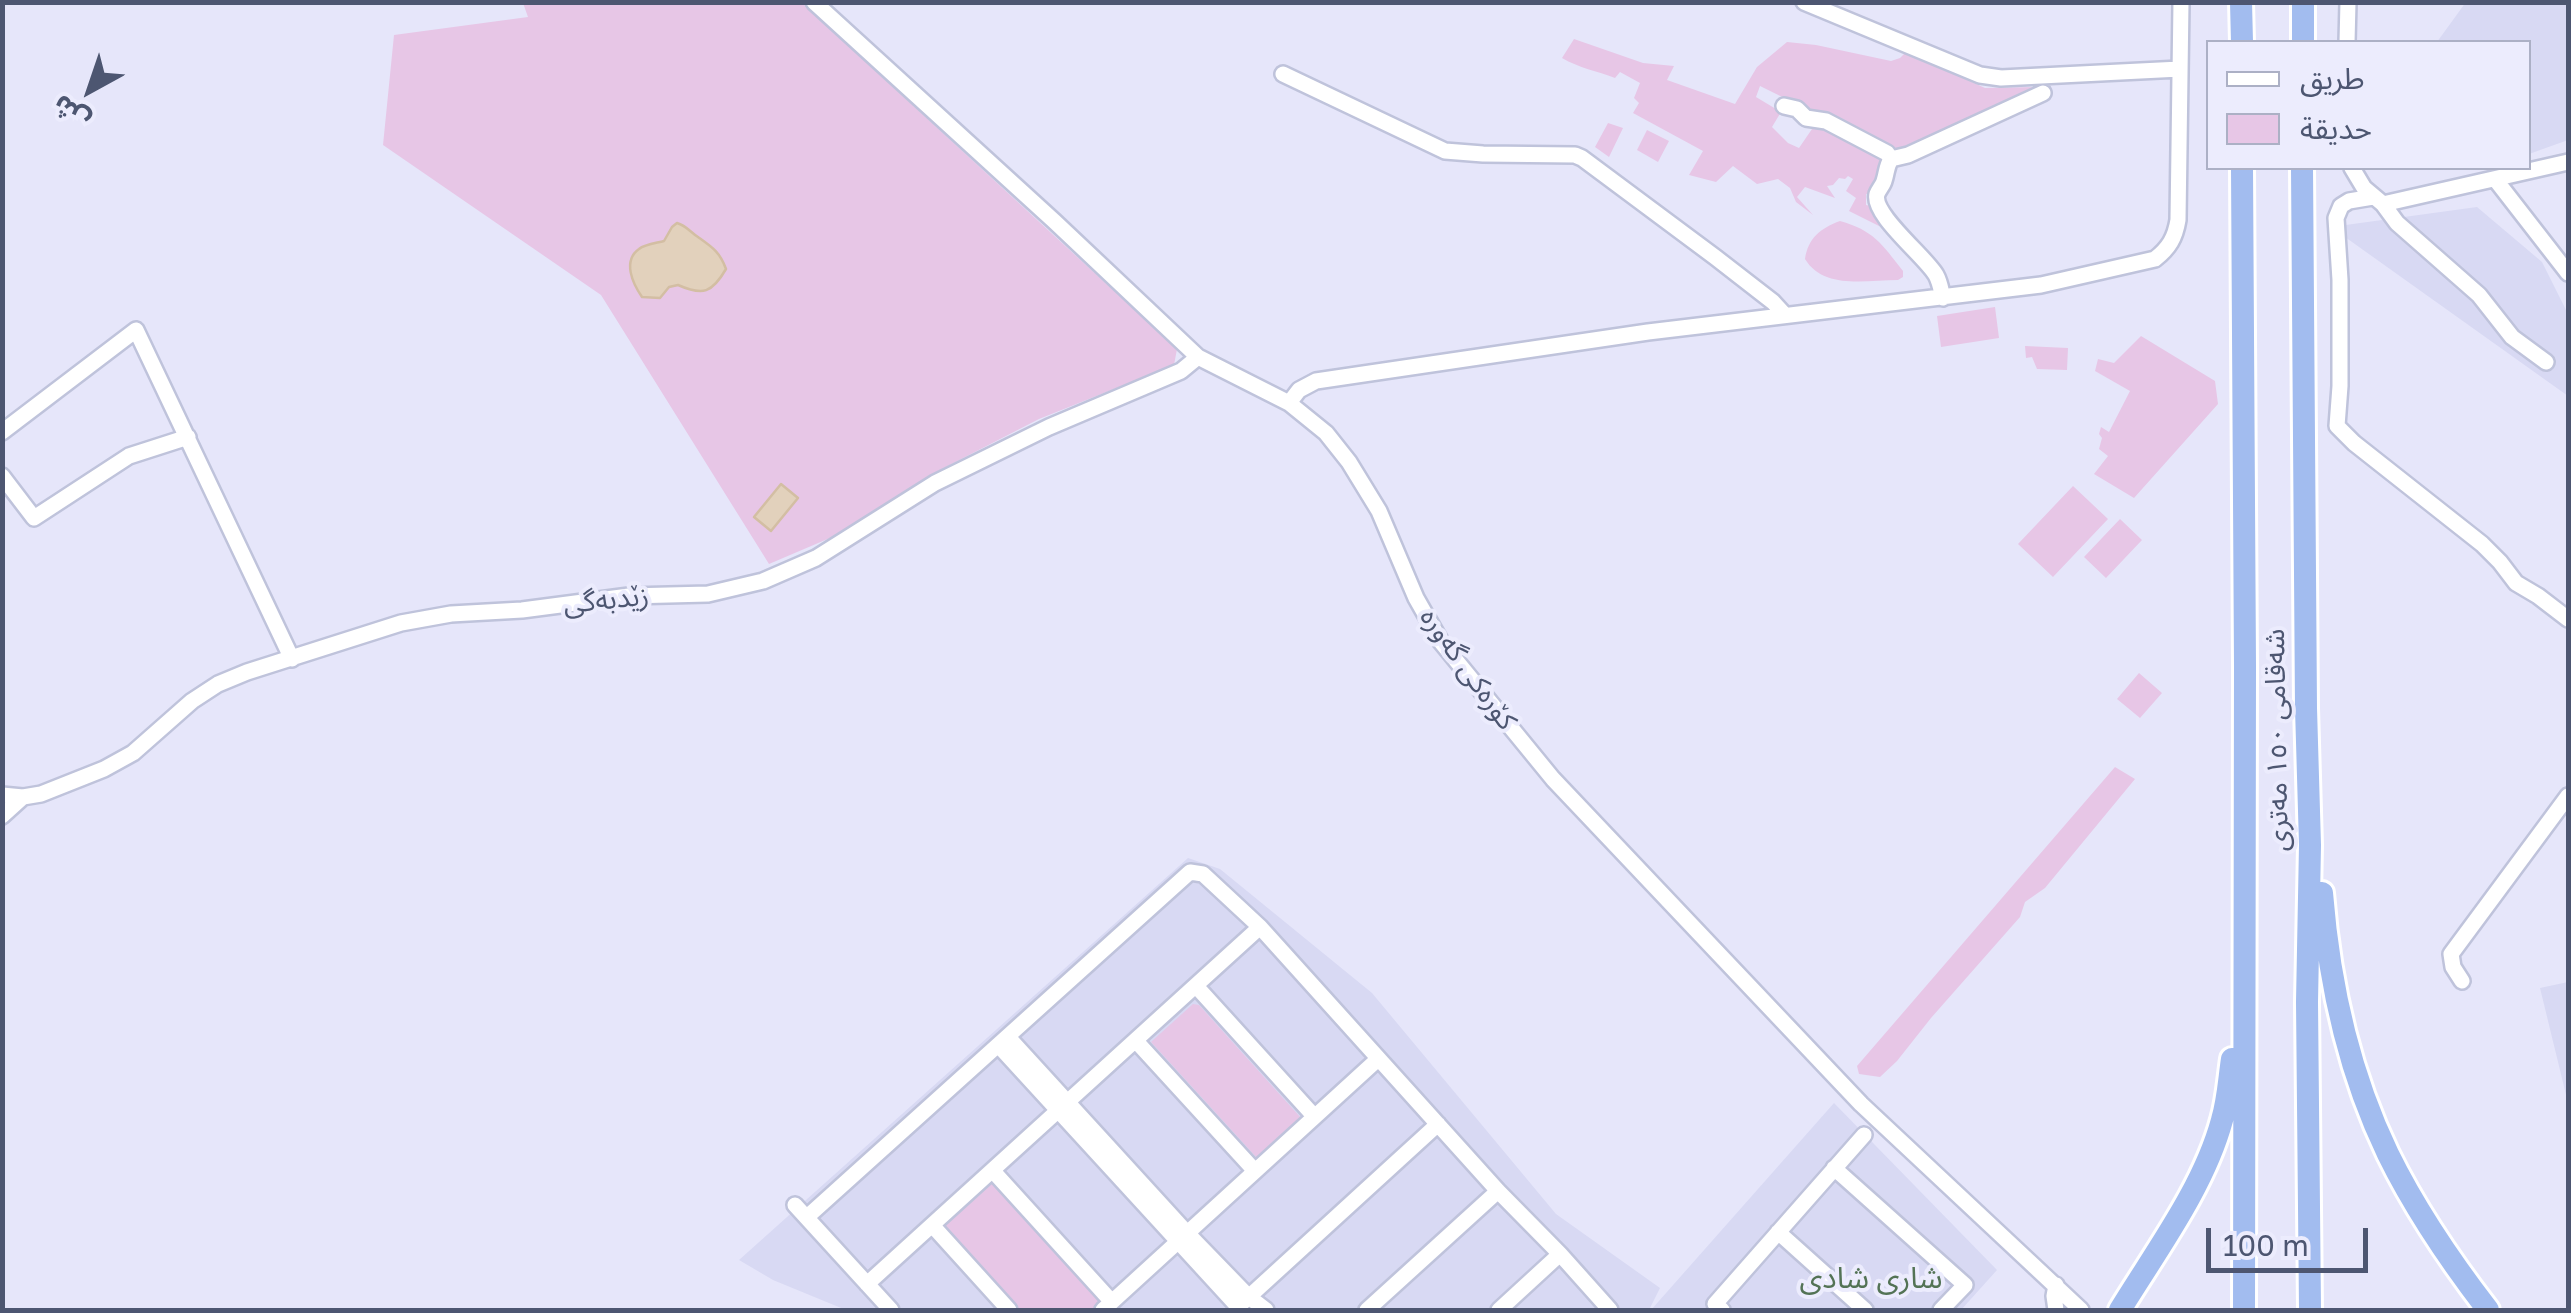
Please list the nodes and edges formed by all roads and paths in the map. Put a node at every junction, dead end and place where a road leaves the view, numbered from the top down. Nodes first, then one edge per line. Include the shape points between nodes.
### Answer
1 (814, 2) edge
2 (1804, 2) edge
3 (2180, 2) edge
4 (2241, 2) edge
5 (2303, 2) edge
6 (2348, 2) edge
7 (2242, 40) edge
8 (2303, 40) edge
9 (2347, 40) edge
10 (2180, 69) junction
11 (1283, 74) dead end
12 (2043, 92) dead end
13 (1784, 106) dead end
14 (1891, 159) junction
15 (2568, 162) edge
16 (2242, 170) edge
17 (2302, 170) edge
18 (2353, 170) edge
19 (2495, 179) junction
20 (2378, 200) junction
21 (2568, 273) edge
22 (1943, 298) junction
23 (1784, 314) junction
24 (1198, 357) junction
25 (2546, 362) dead end
26 (1288, 404) junction
27 (2, 432) edge
28 (188, 437) junction
29 (2, 476) edge
30 (2568, 619) edge
31 (292, 659) junction
32 (2306, 708) junction
33 (2, 794) edge
34 (2568, 796) edge
35 (24, 797) junction
36 (2, 816) edge
37 (1260, 927) junction
38 (2462, 981) dead end
39 (1196, 986) junction
40 (2243, 986) junction
41 (1136, 1041) junction
42 (1004, 1042) junction
43 (1378, 1058) junction
44 (1064, 1107) junction
45 (1314, 1116) junction
46 (1438, 1124) junction
47 (1864, 1134) dead end
48 (1834, 1168) junction
49 (992, 1171) junction
50 (1255, 1171) junction
51 (1498, 1191) junction
52 (932, 1225) junction
53 (1778, 1232) junction
54 (1183, 1238) junction
55 (1560, 1254) junction
56 (867, 1284) junction
57 (2056, 1285) junction
58 (1108, 1306) edge
59 (1240, 1306) edge
60 (891, 1310) edge
61 (1009, 1310) edge
62 (1266, 1310) edge
63 (1367, 1310) edge
64 (1499, 1310) edge
65 (1610, 1310) edge
66 (1722, 1310) edge
67 (1865, 1310) edge
68 (1942, 1310) edge
69 (2056, 1310) edge
70 (2081, 1310) edge
71 (2120, 1310) edge
72 (2244, 1310) edge
73 (2310, 1310) edge
74 (2488, 1310) edge

1 - 24 street, کۆرەکی گەورە
2 - 10 street via 1980,75
3 - 10 street
4 - 7 highway
5 - 8 highway
6 - 9 street
10 - 22 street via 2178,220 2167,249 2140,264
11 - 23 street via 1445,151 1582,158
12 - 14 street
13 - 14 street via 1826,121
14 - 22 street via 1877,200 1934,271
15 - 19 street
16 - 40 highway, شەقامی ١٥٠ مەتری
17 - 32 highway, شەقامی ١٥٠ مەتری
18 - 20 street
19 - 20 street
19 - 21 street
20 - 25 street via 2479,295 2512,337
20 - 30 street via 2348,201 2336,218 2337,426 2482,544 2516,584
22 - 23 street
23 - 26 street via 1316,382
24 - 26 street, کۆرەکی گەورە
24 - 31 street, زێدبەگی via 1180,372 935,483 816,558 763,581 708,594 434,616
26 - 57 street, کۆرەکی گەورە via 1326,433 1349,462 1441,642 1553,779 1861,1104
27 - 28 street via 136,330
28 - 29 street via 129,456 34,518
28 - 31 street
31 - 35 street, زێدبەگی via 204,692 114,765
32 - 73 highway, شەقامی ١٥٠ مەتری
32 - 74 highway via 2329,964 2361,1087 2406,1188
33 - 35 street, زێدبەگی
34 - 38 street via 2451,954
35 - 36 street
37 - 39 street
37 - 42 street via 1203,874 1190,872
37 - 43 street
39 - 41 street
39 - 45 street
40 - 71 highway via 2213,1148
40 - 72 highway, شەقامی ١٥٠ مەتری
41 - 44 street
41 - 50 street
42 - 44 street
42 - 56 street via 801,1211
43 - 45 street
43 - 46 street
44 - 49 street
44 - 54 street
45 - 50 street
46 - 51 street
46 - 59 street
47 - 48 street
48 - 53 street
48 - 68 street via 1964,1284
49 - 52 street
49 - 58 street
50 - 54 street
51 - 55 street
51 - 63 street
52 - 56 street
52 - 61 street
53 - 66 street via 1715,1304
53 - 67 street
54 - 58 street
54 - 59 street
55 - 64 street
55 - 65 street
56 - 60 street
57 - 69 street
57 - 70 street, کۆرەکی گەورە
59 - 62 street

